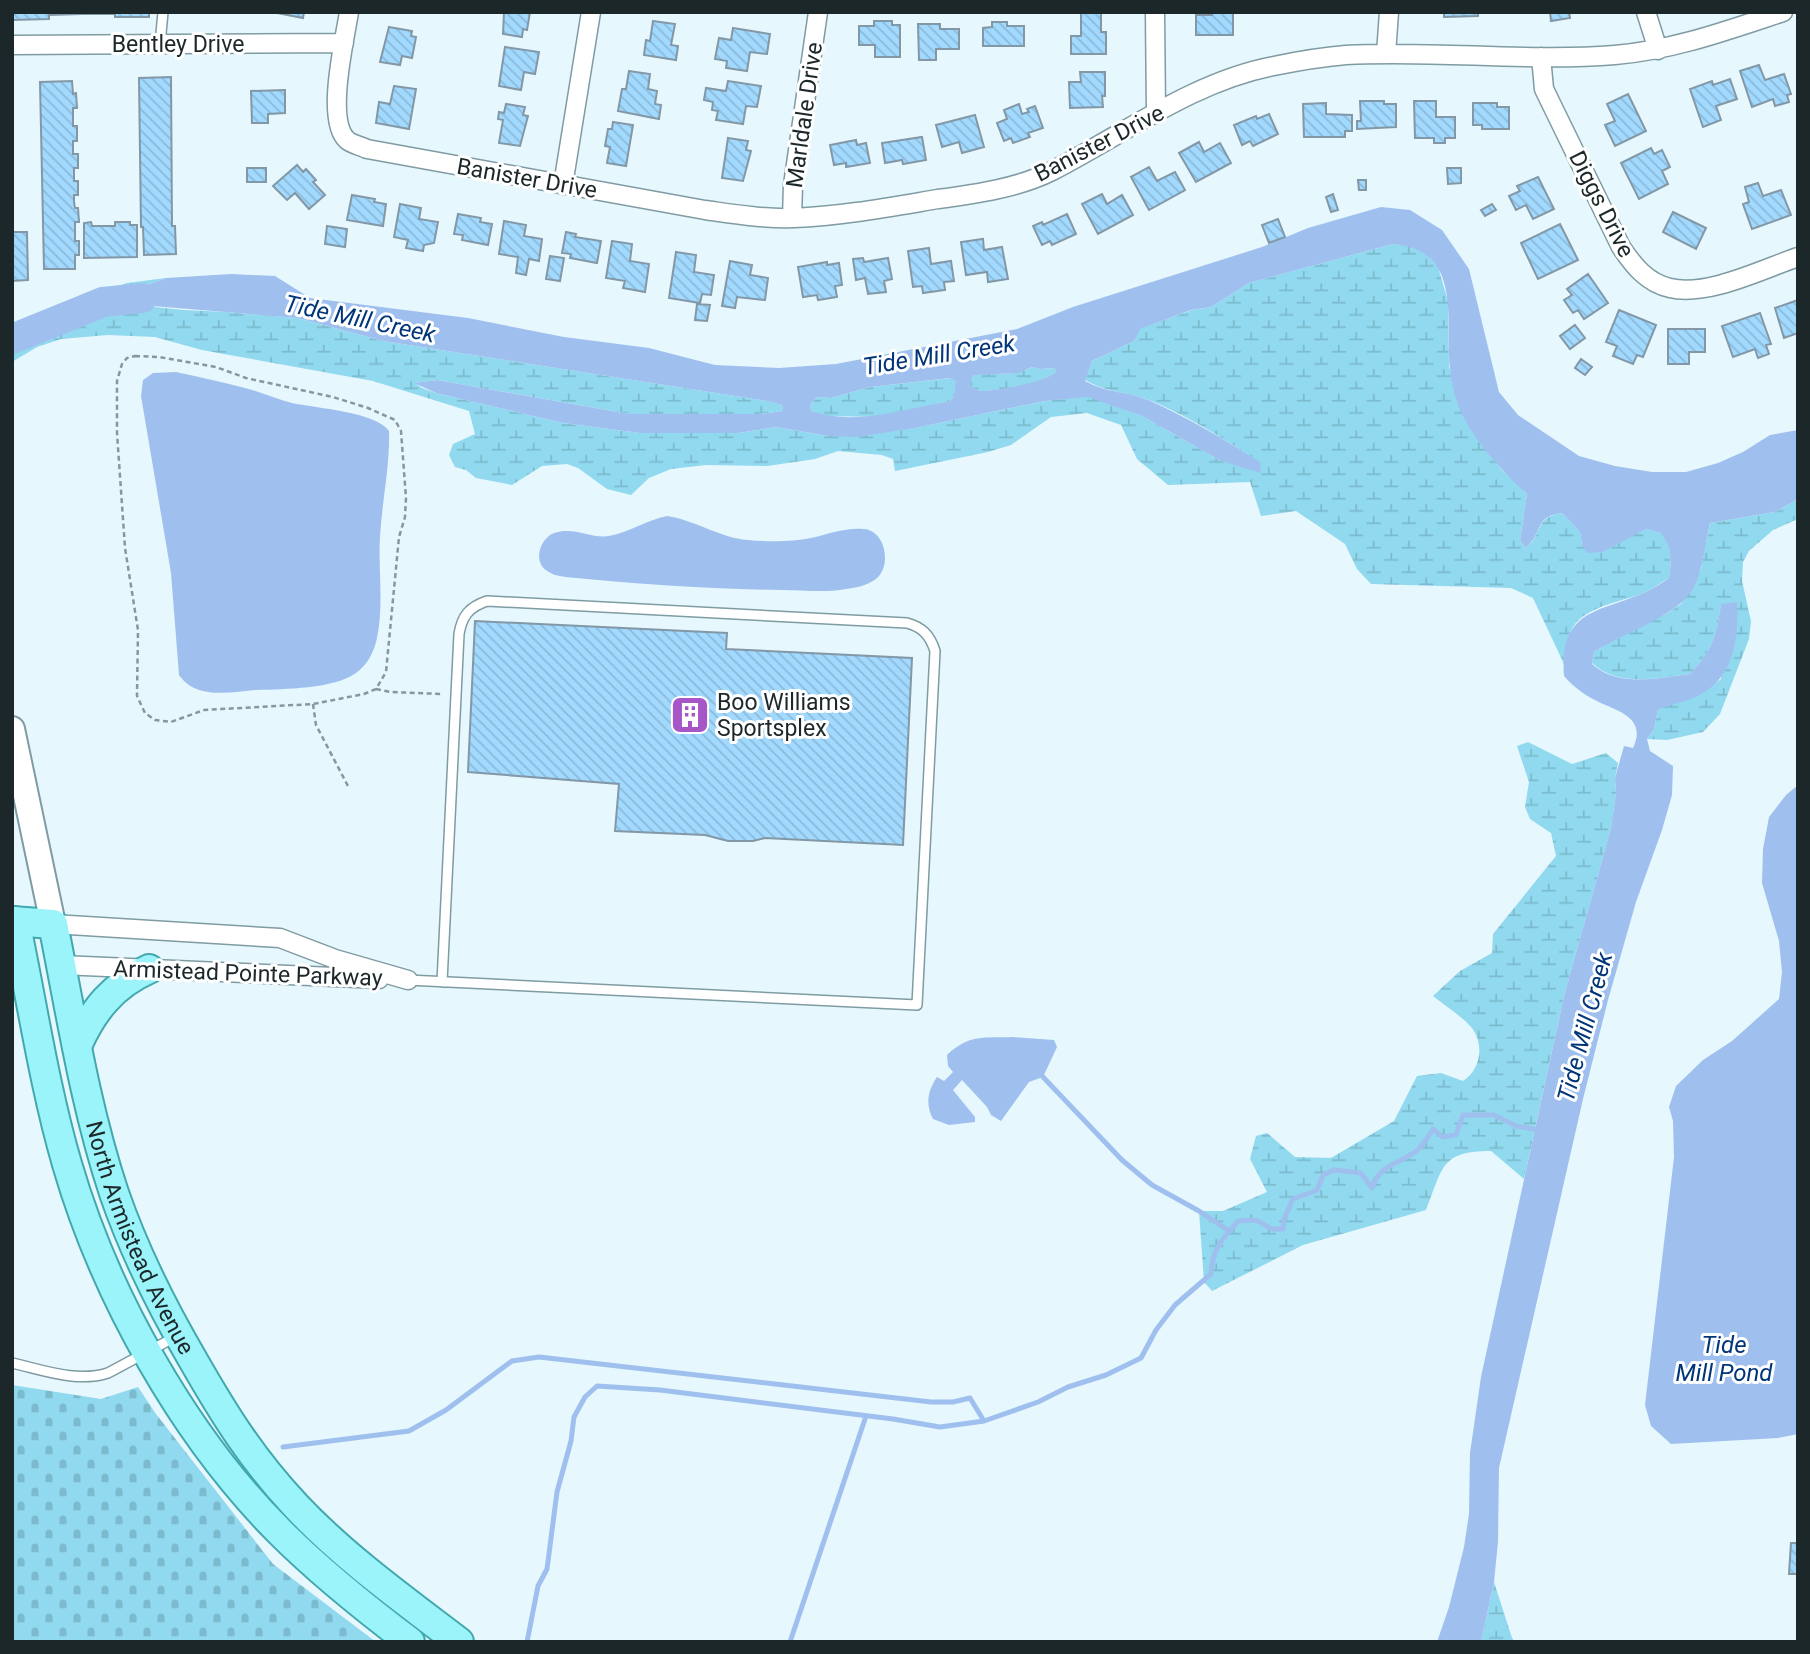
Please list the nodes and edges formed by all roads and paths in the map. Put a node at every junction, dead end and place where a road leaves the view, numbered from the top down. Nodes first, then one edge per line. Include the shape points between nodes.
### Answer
1 (163, 12) edge
2 (349, 12) edge
3 (591, 12) edge
4 (818, 12) edge
5 (1155, 12) edge
6 (1389, 12) edge
7 (1646, 12) edge
8 (1783, 12) edge
9 (344, 43) junction
10 (160, 44) junction
11 (12, 45) edge
12 (1658, 50) junction
13 (1386, 54) junction
14 (1541, 57) junction
15 (1156, 114) junction
16 (563, 185) junction
17 (792, 218) junction
18 (1798, 257) edge
19 (376, 689) junction
20 (456, 694) junction
21 (313, 704) junction
22 (12, 729) edge
23 (349, 788) dead end
24 (13, 915) edge
25 (53, 924) junction
26 (18, 965) edge
27 (61, 965) junction
28 (149, 969) junction
29 (408, 980) junction
30 (442, 982) junction
31 (12, 995) edge
32 (77, 1046) junction
33 (46, 1078) junction
34 (178, 1335) junction
35 (146, 1354) junction
36 (12, 1363) edge
37 (410, 1642) edge
38 (459, 1642) edge

1 - 10 lane
2 - 9 street
3 - 16 street
4 - 17 street, Marldale Drive
5 - 15 street
6 - 13 street
7 - 12 street
8 - 12 street, Banister Drive
9 - 10 street, Bentley Drive
9 - 16 street, Banister Drive via 335,102 346,139 367,149
10 - 11 street, Bentley Drive
12 - 14 street, Banister Drive
13 - 14 street, Banister Drive
13 - 15 street, Banister Drive via 1344,55 1269,67 1223,80
14 - 18 street, Diggs Drive via 1544,89 1632,265 1648,278 1670,288 1714,286
15 - 17 street, Banister Drive via 1049,173 1015,184 975,194
16 - 17 street, Banister Drive via 743,215
19 - 20 path
19 - 21 path
19 - 21 path via 386,673 407,498 401,431 395,420 334,397 246,379 216,367 159,357 127,358 117,381 118,473 138,630 137,696 145,713 171,722 204,710
20 - 30 lane
20 - 30 lane via 461,621 470,609 487,601 907,623 922,629 935,651 917,1005
21 - 23 path via 316,725
22 - 25 main road, North Armistead Avenue
24 - 25 main road
24 - 26 main road, North Armistead Avenue
25 - 27 main road, North Armistead Avenue
25 - 29 street, Armistead Pointe Parkway via 280,938
26 - 27 main road
26 - 33 main road, North Armistead Avenue
27 - 28 street, Armistead Pointe Parkway
27 - 32 main road, North Armistead Avenue
28 - 29 street, Armistead Pointe Parkway
28 - 32 main road via 107,997
29 - 30 lane
31 - 33 main road
32 - 34 main road, North Armistead Avenue via 114,1193
33 - 35 main road, North Armistead Avenue via 67,1165 92,1239
34 - 35 lane
34 - 38 main road, North Armistead Avenue via 240,1439 298,1508
35 - 36 lane via 96,1377
35 - 37 main road, North Armistead Avenue via 207,1447 280,1532

